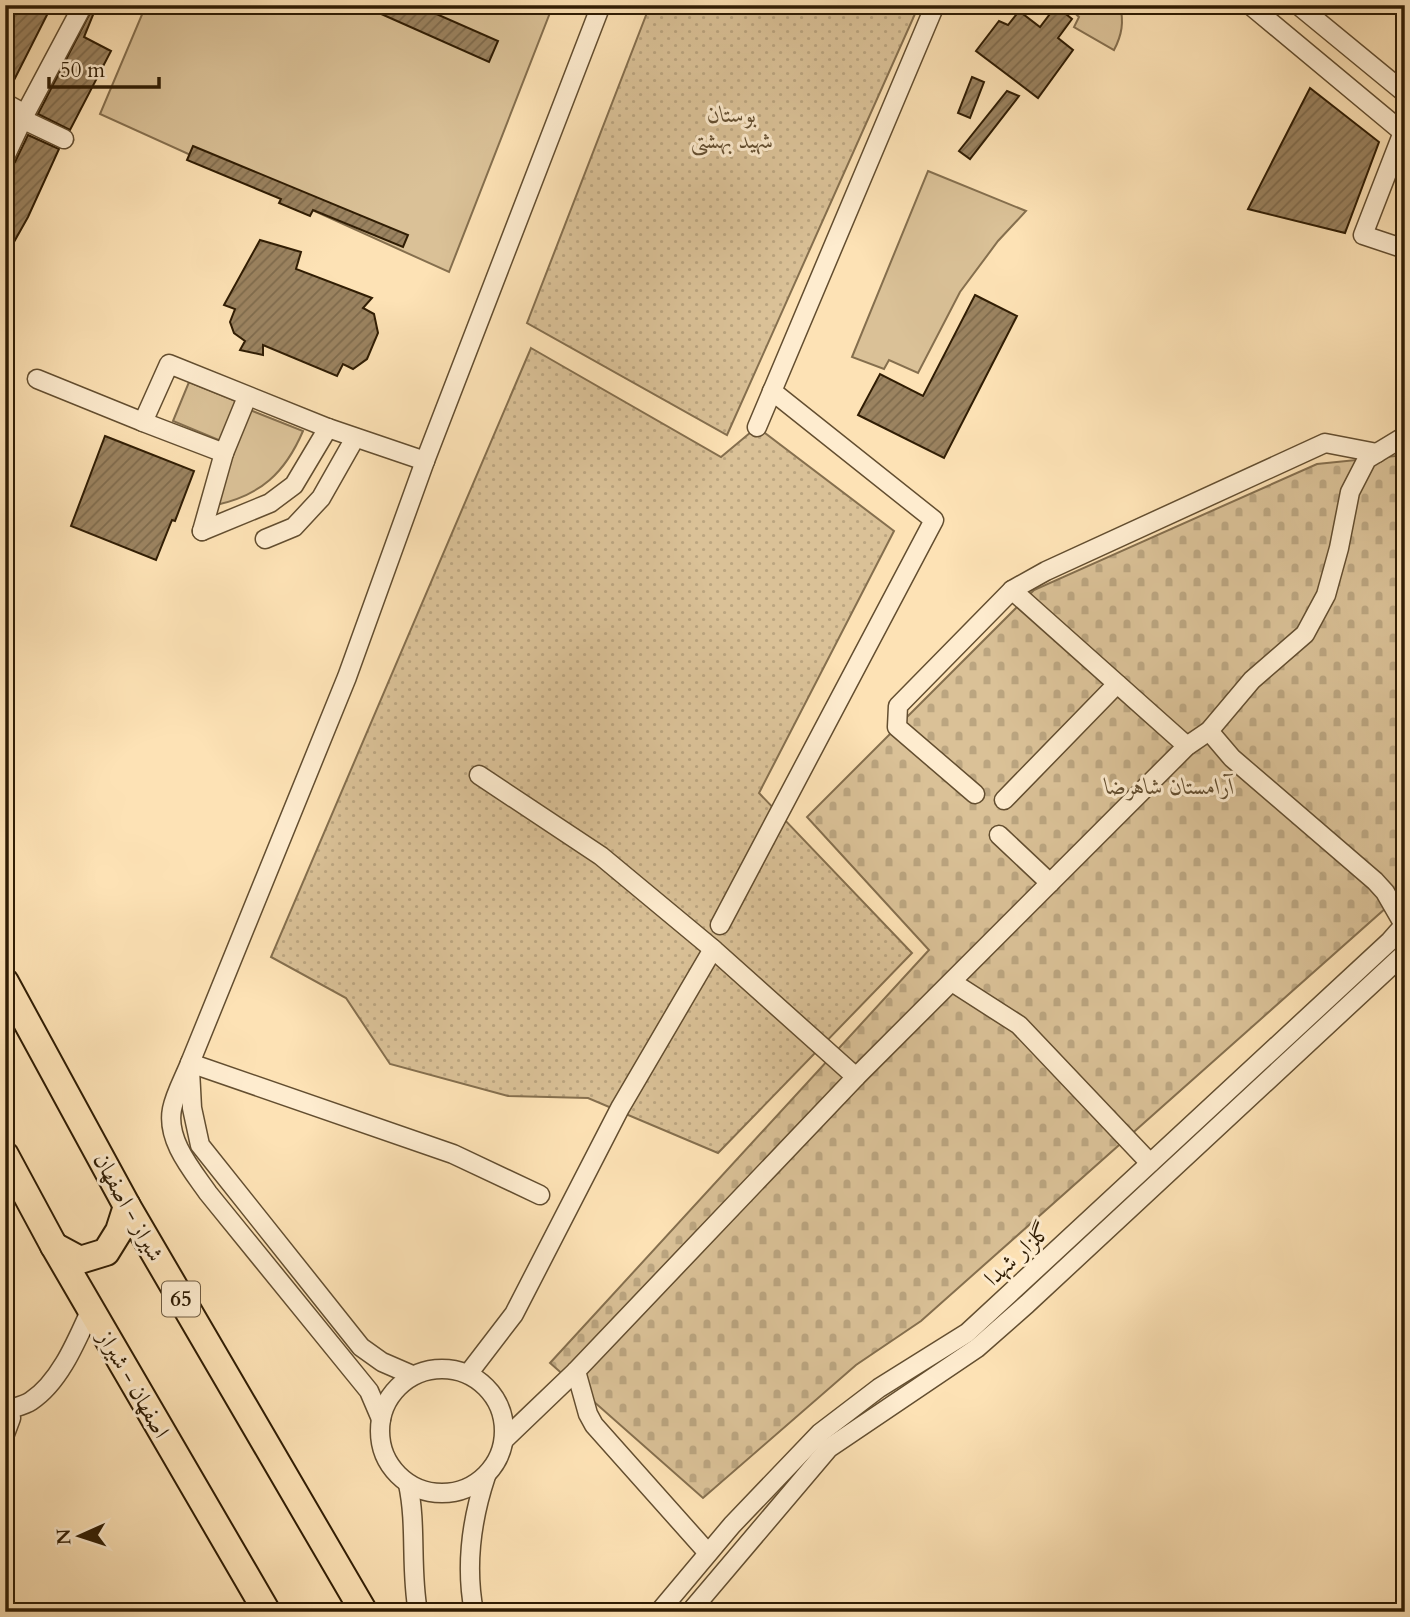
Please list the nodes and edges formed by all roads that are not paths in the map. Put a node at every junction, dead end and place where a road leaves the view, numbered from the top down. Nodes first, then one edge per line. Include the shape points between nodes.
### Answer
1 (83, 5) edge
2 (601, 5) edge
3 (934, 5) edge
4 (1250, 5) edge
5 (1298, 5) edge
6 (1405, 93) edge
7 (5, 103) edge
8 (25, 117) junction
9 (1404, 133) edge
10 (64, 139) dead end
11 (5, 157) edge
12 (1405, 248) edge
13 (37, 379) dead end
14 (772, 391) junction
15 (247, 397) junction
16 (143, 422) junction
17 (757, 427) dead end
18 (328, 428) junction
19 (1405, 436) edge
20 (355, 438) junction
21 (224, 453) junction
22 (1377, 453) junction
23 (425, 461) junction
24 (265, 539) dead end
25 (1012, 590) junction
26 (1117, 684) junction
27 (1209, 731) junction
28 (1186, 746) junction
29 (479, 775) dead end
30 (975, 794) dead end
31 (1004, 800) dead end
32 (999, 835) dead end
33 (1050, 883) junction
34 (1404, 924) edge
35 (720, 925) dead end
36 (713, 950) junction
37 (1405, 953) edge
38 (5, 982) edge
39 (952, 982) junction
40 (190, 1063) junction
41 (856, 1077) junction
42 (5, 1155) edge
43 (1150, 1163) junction
44 (540, 1195) dead end
45 (127, 1206) junction
46 (54, 1246) junction
47 (1015, 1289) junction
48 (1027, 1304) junction
49 (91, 1309) junction
50 (576, 1371) junction
51 (468, 1374) junction
52 (412, 1375) junction
53 (8, 1405) edge
54 (381, 1419) junction
55 (5, 1434) edge
56 (504, 1440) junction
57 (486, 1476) junction
58 (408, 1484) junction
59 (708, 1553) junction
60 (267, 1612) edge
61 (364, 1612) edge
62 (418, 1612) edge
63 (474, 1612) edge
64 (659, 1612) edge
65 (690, 1612) edge

1 - 8 street
2 - 23 street
3 - 14 street
4 - 9 street
5 - 6 street
7 - 8 street
8 - 10 street
8 - 11 street
9 - 12 street via 1363,235
13 - 16 street
14 - 17 street
14 - 35 street via 934,520
15 - 16 street via 169,364
15 - 18 street
15 - 21 street
16 - 21 street
18 - 20 street
18 - 21 street via 294,485 270,503 202,530
19 - 22 street
20 - 23 street
20 - 24 street via 321,498 294,527
22 - 25 street via 1325,443
22 - 27 street via 1367,459 1350,492 1326,595 1305,634 1252,680
23 - 40 street via 347,677
25 - 26 street
25 - 30 street via 898,706 897,727
26 - 28 street
26 - 31 street
27 - 28 street
27 - 34 street via 1232,758 1375,881
28 - 33 street
29 - 36 street via 601,856
32 - 33 street
33 - 39 street
34 - 43 street, گلزار شهدا
36 - 41 street
36 - 51 street via 620,1108 514,1314
37 - 48 street, گلزار شهدا
38 - 45 highway, شیراز - اصفهان / 65
39 - 41 street
39 - 43 street via 1019,1025
40 - 44 street via 453,1154
40 - 52 street via 200,1145 360,1347 382,1363
40 - 54 street via 171,1121 186,1162 362,1382
41 - 50 street
42 - 46 highway, اصفهان - شیراز
43 - 47 street, گلزار شهدا
45 - 46 highway via 106,1252 80,1260
45 - 61 highway, شیراز - اصفهان / 65
46 - 49 highway, اصفهان - شیراز
47 - 48 street
47 - 59 street, گلزار شهدا via 967,1333 879,1388 820,1433
48 - 65 street, گلزار شهدا via 976,1348 829,1448
49 - 53 street via 51,1382 30,1402
49 - 60 highway, اصفهان - شیراز
50 - 56 street
50 - 59 street via 594,1425
51 - 52 street via 443,1368
51 - 56 street via 495,1396
52 - 54 street via 391,1396
53 - 55 street via 10,1427
54 - 58 street via 385,1455
56 - 57 street via 501,1454
57 - 58 street via 455,1493 431,1493
57 - 63 street via 468,1559
58 - 62 street
59 - 64 street, گلزار شهدا

